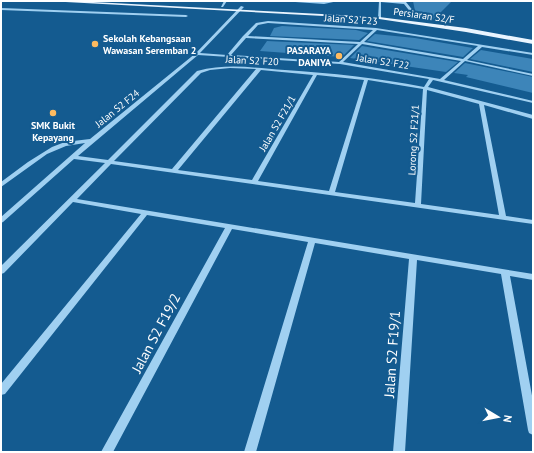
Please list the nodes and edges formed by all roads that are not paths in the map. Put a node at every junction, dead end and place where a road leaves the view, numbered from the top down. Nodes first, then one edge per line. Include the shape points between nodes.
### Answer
1 (49, 1) edge
2 (119, 1) edge
3 (226, 1) edge
4 (282, 1) edge
5 (337, 1) edge
6 (380, 1) edge
7 (222, 6) junction
8 (1, 9) edge
9 (241, 9) junction
10 (186, 16) dead end
11 (379, 16) junction
12 (430, 20) junction
13 (376, 29) junction
14 (533, 36) edge
15 (244, 37) junction
16 (533, 42) edge
17 (361, 43) junction
18 (482, 45) junction
19 (197, 54) junction
20 (533, 54) edge
21 (228, 56) junction
22 (464, 60) junction
23 (340, 63) junction
24 (259, 69) junction
25 (316, 73) junction
26 (533, 75) edge
27 (432, 78) junction
28 (366, 79) junction
29 (442, 79) junction
30 (425, 88) junction
31 (533, 102) edge
32 (481, 104) junction
33 (533, 117) edge
34 (91, 141) junction
35 (73, 157) junction
36 (108, 162) junction
37 (174, 171) junction
38 (254, 182) junction
39 (1, 185) edge
40 (332, 193) junction
41 (72, 200) junction
42 (418, 206) junction
43 (146, 213) junction
44 (503, 218) junction
45 (1, 221) edge
46 (533, 222) edge
47 (229, 227) junction
48 (312, 240) junction
49 (413, 257) junction
50 (1, 271) edge
51 (505, 272) junction
52 (533, 277) edge
53 (1, 391) edge
54 (533, 430) edge
55 (107, 452) edge
56 (250, 452) edge
57 (399, 452) edge

1 - 9 main road, Persiaran S2/F
2 - 7 main road, Persiaran S2/F
3 - 7 street
4 - 5 street
6 - 11 street
6 - 12 street via 405,3 413,13 429,15
7 - 9 main road, Persiaran S2/F
8 - 10 street
9 - 11 main road, Persiaran S2/F
9 - 19 street, Jalan S2 F24
11 - 12 main road, Persiaran S2/F
11 - 16 main road, Persiaran S2/F
12 - 14 main road, Persiaran S2/F
13 - 15 street, Jalan S2 F23 via 261,22
13 - 17 street
13 - 18 street, Jalan S2 F23
15 - 17 street
15 - 21 street, Jalan S2 F23
17 - 22 street
17 - 23 street
18 - 20 street, Jalan S2 F23
18 - 22 street
19 - 21 street, Jalan S2 F22
19 - 34 street, Jalan S2 F24
21 - 23 street, Jalan S2 F22
22 - 26 street
22 - 29 street
23 - 27 street, Jalan S2 F22
24 - 25 street, Jalan S2 F20
24 - 36 street, Jalan S2 F20 via 224,67 199,72
24 - 37 street
25 - 28 street, Jalan S2 F20
25 - 38 street, Jalan S2 F21/1
27 - 29 street, Jalan S2 F22
27 - 30 street, Lorong S2 F21/1
28 - 30 street, Jalan S2 F20
28 - 40 street
29 - 31 street, Jalan S2 F22
30 - 32 street, Jalan S2 F20
30 - 42 street, Lorong S2 F21/1
32 - 33 street, Jalan S2 F20
32 - 44 street
34 - 35 street, Jalan S2 F24
34 - 39 street via 62,145 43,154
35 - 36 street
35 - 45 street, Jalan S2 F24
36 - 37 street
36 - 41 street, Jalan S2 F20
37 - 38 street
38 - 40 street
40 - 42 street
41 - 43 street
41 - 50 street, Jalan S2 F20
42 - 44 street
43 - 47 street
43 - 53 street
44 - 46 street
47 - 48 street
47 - 55 street, Jalan S2 F19/2
48 - 49 street
48 - 56 street
49 - 51 street
49 - 57 street, Jalan S2 F19/1
51 - 52 street
51 - 54 street

